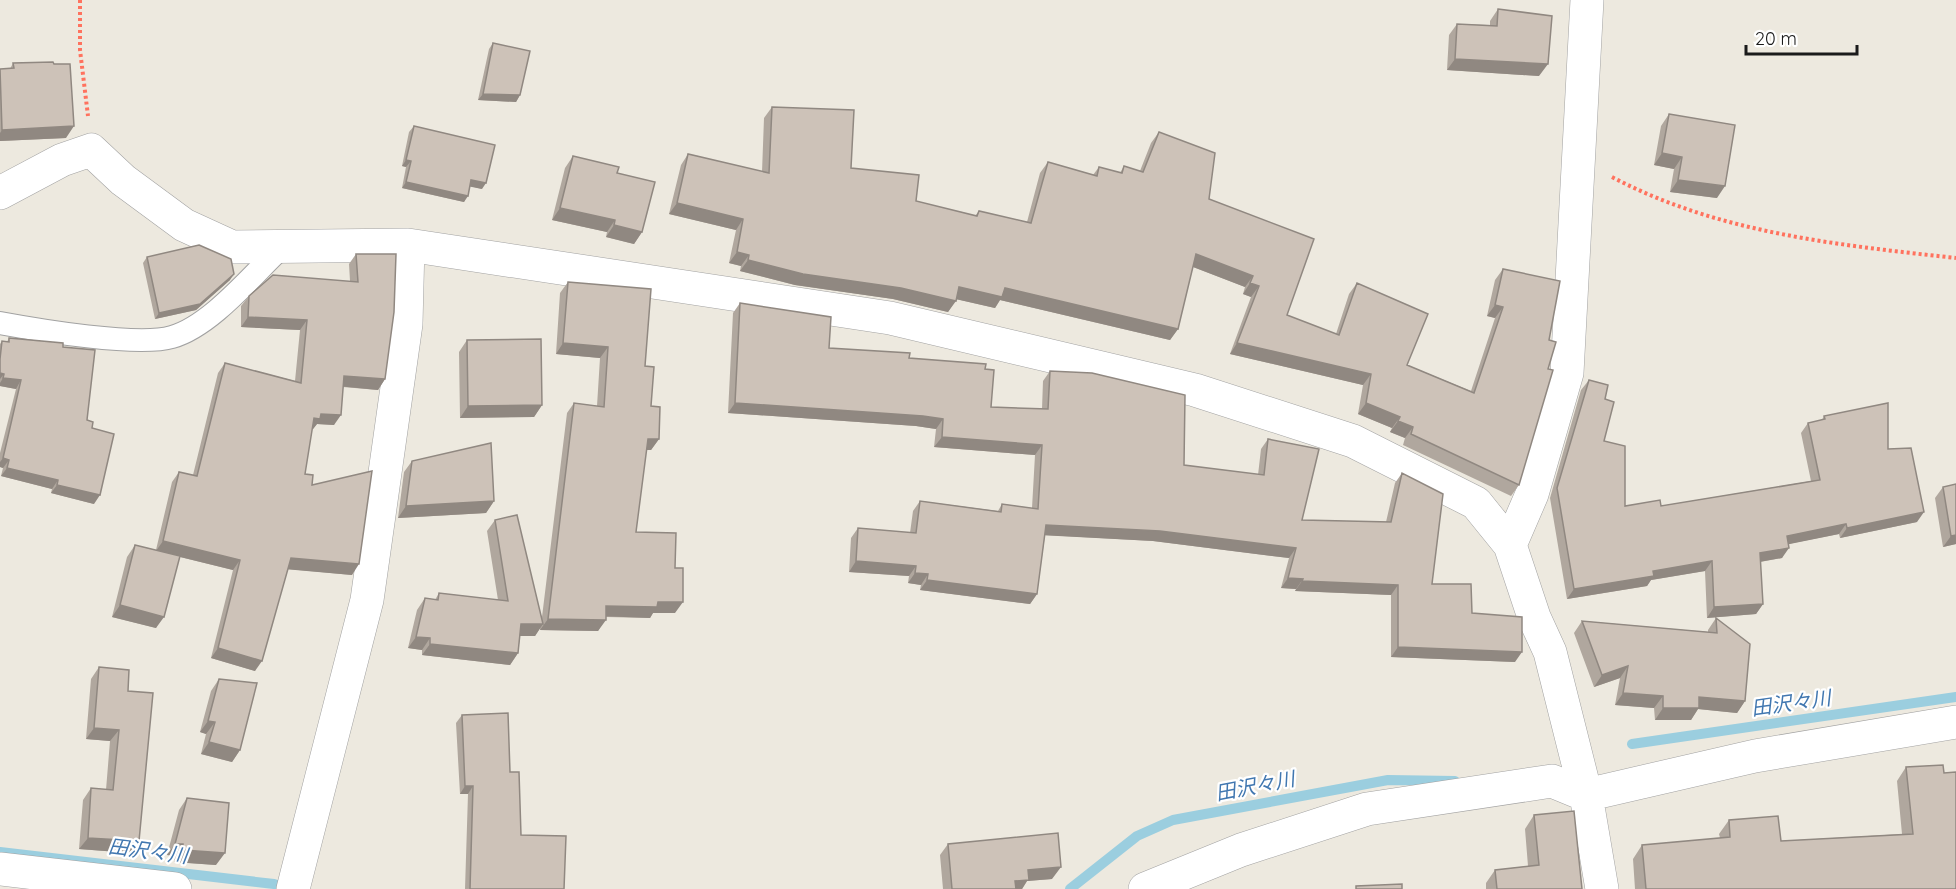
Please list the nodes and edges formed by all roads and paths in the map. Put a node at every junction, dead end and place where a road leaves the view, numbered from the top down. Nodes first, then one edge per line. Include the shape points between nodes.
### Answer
1 (80, 0) edge
2 (1587, 0) edge
3 (91, 150) junction
4 (1576, 158) junction
5 (0, 193) edge
6 (408, 245) junction
7 (281, 248) junction
8 (1956, 258) edge
9 (0, 323) edge
10 (1510, 545) junction
11 (1956, 722) edge
12 (1586, 795) junction
13 (0, 869) edge
14 (296, 877) edge
15 (175, 889) edge
16 (1145, 889) edge
17 (1602, 889) edge

1 - 3 path via 80,50
2 - 4 street
3 - 5 street via 62,160
3 - 7 street via 123,180 184,225 232,247
4 - 8 path via 1630,186 1705,217 1826,244
4 - 10 street via 1567,373 1532,494
6 - 7 street
6 - 10 street via 890,318 1195,390 1353,441 1476,503
6 - 14 street via 406,324 367,600
7 - 9 lane via 207,318 173,337 136,341
10 - 12 street via 1533,617 1550,652
11 - 12 street via 1755,756
12 - 16 street via 1552,781 1367,809 1241,850
12 - 17 street
13 - 15 street

